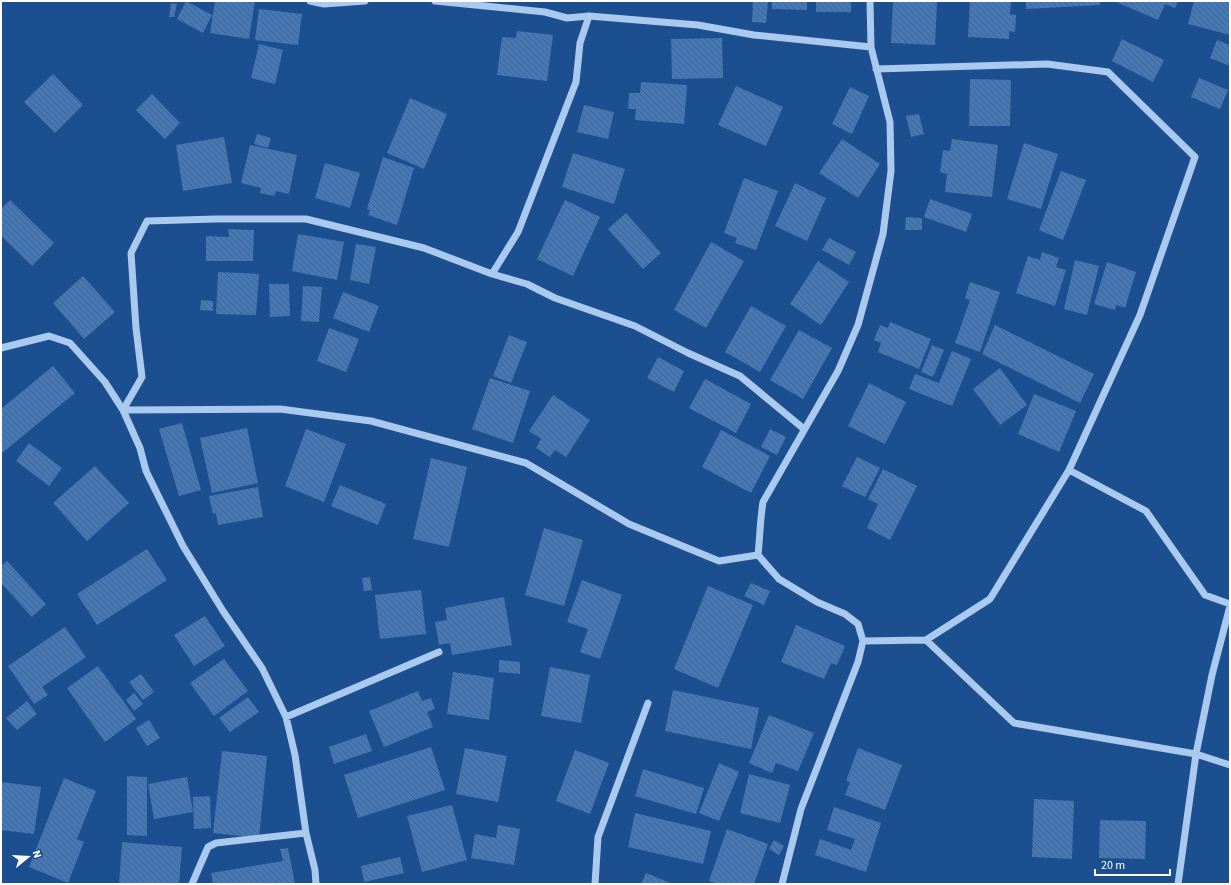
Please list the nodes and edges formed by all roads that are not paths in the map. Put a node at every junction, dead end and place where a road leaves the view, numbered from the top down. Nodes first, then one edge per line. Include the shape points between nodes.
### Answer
1 (310, 1) edge
2 (365, 1) edge
3 (435, 1) edge
4 (870, 1) edge
5 (589, 16) junction
6 (871, 47) junction
7 (876, 69) junction
8 (492, 274) junction
9 (1, 348) edge
10 (123, 410) junction
11 (804, 429) junction
12 (1069, 470) junction
13 (758, 556) junction
14 (1230, 605) edge
15 (926, 640) junction
16 (863, 641) junction
17 (439, 652) dead end
18 (648, 703) dead end
19 (286, 717) junction
20 (1196, 754) junction
21 (1230, 765) edge
22 (306, 833) junction
23 (192, 884) edge
24 (316, 884) edge
25 (594, 884) edge
26 (782, 884) edge
27 (1178, 884) edge

1 - 2 street via 324,4
3 - 5 street via 545,12 567,18
4 - 6 street
5 - 6 street via 698,25 754,35
5 - 8 street via 580,43 576,82 518,232
6 - 7 street
7 - 11 street via 890,122 891,171 883,234 858,325 838,371
7 - 12 street via 1047,64 1108,72 1195,157 1140,316
8 - 10 street via 424,248 306,219 147,221 131,253 142,377
8 - 11 street via 527,284 555,298 635,326 740,376
9 - 10 street via 49,336 70,343 105,382
10 - 13 street via 280,409 371,421 526,463 629,524 719,561
10 - 19 street via 140,448 146,471 183,546 262,668
11 - 13 street via 763,502 759,522
12 - 14 street via 1146,511 1205,595
12 - 15 street via 990,599
13 - 16 street via 779,579 858,624
14 - 20 street
15 - 16 street
15 - 20 street via 1014,723
16 - 26 street via 856,669 802,809
17 - 19 street
18 - 25 street via 598,837
19 - 22 street via 295,755
20 - 21 street
20 - 27 street
22 - 23 street via 216,842 208,847
22 - 24 street

